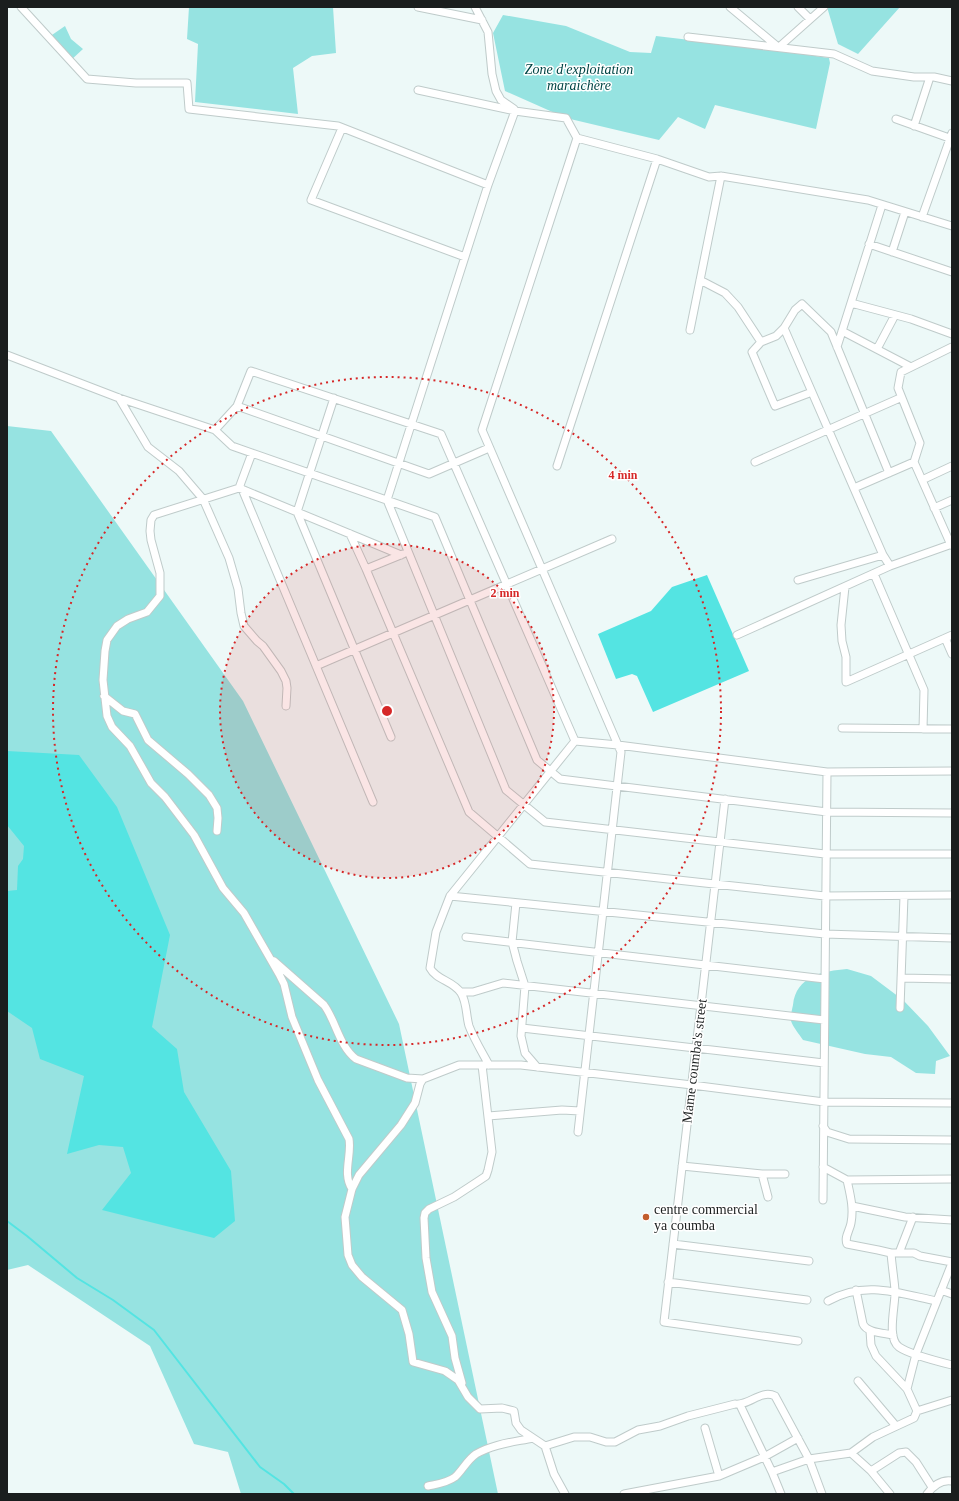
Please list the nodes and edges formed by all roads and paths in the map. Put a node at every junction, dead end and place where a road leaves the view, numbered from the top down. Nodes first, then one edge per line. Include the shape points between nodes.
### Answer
1 (21, 7) edge
2 (418, 7) edge
3 (475, 7) edge
4 (730, 7) edge
5 (798, 7) edge
6 (824, 7) edge
7 (810, 19) junction
8 (482, 20) junction
9 (688, 37) dead end
10 (779, 47) junction
11 (930, 77) junction
12 (952, 81) edge
13 (418, 90) dead end
14 (515, 111) junction
15 (896, 119) dead end
16 (914, 126) junction
17 (342, 128) junction
18 (951, 137) edge
19 (577, 138) junction
20 (657, 159) junction
21 (721, 176) junction
22 (488, 185) junction
23 (882, 205) junction
24 (905, 212) junction
25 (922, 217) junction
26 (952, 226) edge
27 (869, 244) junction
28 (892, 252) junction
29 (465, 257) junction
30 (952, 272) edge
31 (700, 280) junction
32 (851, 303) junction
33 (895, 315) junction
34 (784, 328) junction
35 (690, 330) dead end
36 (842, 331) junction
37 (952, 334) edge
38 (761, 342) junction
39 (837, 347) junction
40 (952, 347) edge
41 (877, 349) junction
42 (7, 355) edge
43 (911, 367) junction
44 (812, 392) junction
45 (119, 398) junction
46 (334, 398) junction
47 (900, 398) junction
48 (237, 406) junction
49 (865, 414) junction
50 (411, 424) junction
51 (215, 430) junction
52 (829, 430) junction
53 (322, 436) junction
54 (489, 448) junction
55 (252, 453) junction
56 (756, 462) dead end
57 (914, 462) junction
58 (399, 463) junction
59 (454, 463) junction
60 (556, 466) dead end
61 (952, 466) edge
62 (310, 473) junction
63 (889, 473) junction
64 (922, 480) junction
65 (854, 488) junction
66 (240, 489) junction
67 (204, 499) junction
68 (387, 500) junction
69 (952, 500) edge
70 (934, 508) junction
71 (297, 512) junction
72 (350, 534) junction
73 (612, 539) dead end
74 (951, 544) edge
75 (408, 552) junction
76 (401, 555) junction
77 (883, 555) junction
78 (890, 566) junction
79 (366, 569) junction
80 (542, 569) junction
81 (874, 574) junction
82 (798, 580) dead end
83 (506, 584) junction
84 (845, 588) junction
85 (470, 600) junction
86 (434, 615) junction
87 (393, 633) junction
88 (737, 635) dead end
89 (949, 636) edge
90 (355, 649) junction
91 (908, 654) junction
92 (952, 654) edge
93 (316, 666) junction
94 (104, 696) junction
95 (286, 706) dead end
96 (842, 728) dead end
97 (923, 729) junction
98 (952, 729) edge
99 (391, 737) dead end
100 (575, 741) junction
101 (618, 745) junction
102 (550, 771) junction
103 (952, 771) edge
104 (827, 772) junction
105 (618, 786) junction
106 (725, 799) junction
107 (373, 802) dead end
108 (524, 804) junction
109 (827, 812) junction
110 (952, 813) edge
111 (612, 829) junction
112 (217, 831) dead end
113 (498, 836) junction
114 (720, 842) junction
115 (825, 854) junction
116 (952, 854) edge
117 (608, 872) junction
118 (715, 884) junction
119 (450, 896) junction
120 (825, 896) junction
121 (904, 896) junction
122 (952, 896) edge
123 (516, 903) junction
124 (603, 912) junction
125 (710, 922) junction
126 (825, 934) junction
127 (902, 936) junction
128 (466, 937) dead end
129 (952, 938) edge
130 (512, 942) junction
131 (598, 952) junction
132 (270, 957) junction
133 (706, 965) junction
134 (901, 978) junction
135 (825, 979) junction
136 (952, 979) edge
137 (525, 986) junction
138 (461, 992) junction
139 (594, 994) junction
140 (701, 1006) junction
141 (900, 1008) dead end
142 (824, 1020) junction
143 (522, 1028) junction
144 (589, 1036) junction
145 (696, 1048) junction
146 (824, 1063) junction
147 (486, 1065) junction
148 (537, 1067) junction
149 (584, 1072) junction
150 (423, 1079) junction
151 (692, 1085) junction
152 (824, 1102) junction
153 (952, 1103) edge
154 (580, 1111) junction
155 (488, 1116) junction
156 (823, 1126) junction
157 (578, 1132) dead end
158 (952, 1140) edge
159 (682, 1166) junction
160 (823, 1167) junction
161 (762, 1174) junction
162 (785, 1174) dead end
163 (952, 1179) edge
164 (847, 1180) junction
165 (352, 1189) junction
166 (768, 1197) dead end
167 (822, 1200) dead end
168 (852, 1206) junction
169 (913, 1218) junction
170 (952, 1220) edge
171 (673, 1244) junction
172 (891, 1253) junction
173 (899, 1253) junction
174 (809, 1261) dead end
175 (952, 1263) edge
176 (668, 1282) junction
177 (856, 1290) junction
178 (941, 1290) junction
179 (895, 1292) junction
180 (952, 1294) edge
181 (807, 1300) dead end
182 (828, 1300) dead end
183 (936, 1301) junction
184 (870, 1331) junction
185 (893, 1335) junction
186 (798, 1341) dead end
187 (916, 1354) junction
188 (952, 1365) edge
189 (858, 1381) dead end
190 (463, 1388) junction
191 (907, 1389) junction
192 (952, 1400) edge
193 (740, 1405) junction
194 (917, 1411) junction
195 (896, 1426) junction
196 (705, 1428) dead end
197 (533, 1438) junction
198 (798, 1438) junction
199 (545, 1446) junction
200 (851, 1453) junction
201 (764, 1457) junction
202 (809, 1459) junction
203 (870, 1471) junction
204 (772, 1472) junction
205 (719, 1476) junction
206 (952, 1481) edge
207 (428, 1486) dead end
208 (932, 1487) junction
209 (565, 1494) edge
210 (624, 1494) edge
211 (781, 1494) edge
212 (822, 1494) edge
213 (890, 1494) edge
214 (927, 1494) edge

1 - 17 street via 87,79 136,84 187,83 189,109
2 - 8 street
3 - 8 street
4 - 10 street
5 - 7 street
6 - 7 street
7 - 10 street
8 - 14 street via 488,32 496,91 501,100
9 - 10 street
10 - 11 street via 834,54 872,71
11 - 12 street
11 - 16 street
13 - 14 street
14 - 19 street via 566,118
14 - 22 street
15 - 16 street
16 - 18 street
17 - 22 street
17 - 29 street via 311,200
18 - 25 street
19 - 20 street
19 - 54 street via 482,430
20 - 21 street via 709,177
20 - 60 street
21 - 23 street via 868,200
21 - 31 street
22 - 29 street
23 - 24 street
23 - 27 street
24 - 25 street
24 - 28 street
25 - 26 street
27 - 28 street
27 - 32 street
28 - 30 street
29 - 50 street
31 - 35 street
31 - 38 street via 725,294 738,307
32 - 33 street
32 - 36 street
33 - 37 street
33 - 41 street
34 - 38 street via 776,336
34 - 39 street via 802,304 831,332
34 - 44 street
36 - 39 street
36 - 41 street
38 - 44 street via 752,352 775,406
39 - 49 street
40 - 43 street
41 - 43 street
42 - 45 street
43 - 47 street via 901,372 898,388
44 - 52 street
45 - 51 street
45 - 67 street via 148,447 179,471
46 - 48 street via 251,371
46 - 50 street
46 - 53 street
47 - 49 street
47 - 57 street via 920,443
48 - 51 street
48 - 53 street
49 - 52 street
49 - 63 street
50 - 58 street
50 - 59 street via 441,434
51 - 55 street via 232,446
52 - 56 street
52 - 65 street
53 - 58 street
53 - 62 street
54 - 59 street
54 - 80 street
55 - 62 street
55 - 66 street
57 - 63 street
57 - 64 street
58 - 59 street via 429,474
58 - 68 street
59 - 83 street
61 - 64 street
62 - 68 street
62 - 71 street
63 - 65 street
64 - 70 street
65 - 77 street
66 - 67 street
66 - 71 street
66 - 93 street
67 - 94 street via 154,514 150,531 160,573 160,596 147,612 120,624 110,635 105,651
67 - 95 street via 230,558 244,626 281,671 287,688
68 - 75 street
68 - 85 street via 435,516
69 - 70 street
70 - 74 street
71 - 72 street
71 - 90 street
72 - 76 street
72 - 79 street
73 - 80 street
74 - 78 street
75 - 76 street
75 - 86 street
76 - 79 street
77 - 78 street
77 - 82 street
78 - 81 street
79 - 87 street
80 - 83 street
80 - 101 street
81 - 84 street
81 - 91 street
83 - 85 street
83 - 100 street
84 - 88 street
84 - 91 street via 841,625 846,657 846,682
85 - 86 street
85 - 102 street via 537,760
86 - 87 street
86 - 108 street via 506,790
87 - 90 street
87 - 113 street via 469,812
89 - 91 street
89 - 92 street
90 - 93 street
90 - 99 street
91 - 97 street via 924,690
93 - 107 street
94 - 112 street via 123,711 135,714 148,740 208,795 217,808
94 - 132 street via 107,716 112,727 130,746 151,783 194,835 223,888 244,913
96 - 97 street
97 - 98 street
100 - 101 street
100 - 102 street
101 - 104 street
101 - 105 street via 621,752
102 - 105 street via 560,779
102 - 108 street
103 - 104 street
104 - 109 street
105 - 106 street
105 - 111 street
106 - 109 street
106 - 114 street, Mame coumba's street
108 - 111 street via 545,822
108 - 113 street
109 - 110 street
109 - 115 street
111 - 114 street
111 - 117 street
113 - 117 street via 530,864
113 - 119 street
114 - 115 street
114 - 118 street, Mame coumba's street
115 - 116 street
115 - 120 street
117 - 118 street
117 - 124 street
118 - 120 street
118 - 125 street, Mame coumba's street
119 - 123 street
119 - 138 street via 436,932 430,968
120 - 121 street
120 - 126 street
121 - 122 street
121 - 127 street
123 - 124 street
123 - 130 street
124 - 125 street
124 - 131 street
125 - 126 street
125 - 133 street, Mame coumba's street
126 - 127 street
126 - 135 street
127 - 129 street
127 - 134 street
128 - 130 street
130 - 131 street
130 - 137 street
131 - 133 street
131 - 139 street
132 - 150 street via 324,1005 352,1056 407,1078
132 - 165 street via 282,979 292,1017 313,1069 349,1138 347,1176
133 - 135 street
133 - 140 street, Mame coumba's street
134 - 136 street
134 - 141 street
135 - 142 street
137 - 138 street via 498,983 474,992
137 - 139 street
137 - 143 street
138 - 147 street via 469,1026
139 - 140 street
139 - 144 street
140 - 142 street
140 - 145 street, Mame coumba's street
142 - 146 street
143 - 144 street
143 - 148 street via 525,1053
144 - 145 street
144 - 149 street
145 - 146 street
145 - 151 street, Mame coumba's street
146 - 152 street
147 - 148 street
147 - 150 street via 454,1066
147 - 155 street
148 - 149 street
149 - 151 street
149 - 154 street
150 - 165 street via 412,1108 401,1125 365,1166
151 - 152 street
151 - 159 street, Mame coumba's street
152 - 153 street
152 - 156 street
154 - 155 street
154 - 157 street
155 - 190 street via 492,1152 486,1176 454,1197 434,1206 425,1213 424,1218 426,1258 432,1292 452,1336
156 - 158 street via 827,1132 849,1139
156 - 160 street
159 - 161 street
159 - 171 street, Mame coumba's street
160 - 164 street
160 - 167 street
161 - 162 street
161 - 166 street
163 - 164 street
164 - 168 street
165 - 190 street via 345,1217 348,1255 352,1265 362,1277 402,1310 413,1362 444,1370 458,1380
168 - 169 street
168 - 172 street via 851,1223 845,1241 847,1244
169 - 170 street
169 - 173 street
171 - 174 street
171 - 176 street, Mame coumba's street
172 - 173 street
172 - 179 street
173 - 175 street via 914,1253
175 - 178 street
176 - 181 street
176 - 186 street, Mame coumba's street via 664,1322
177 - 179 street via 876,1289
177 - 182 street
177 - 184 street via 863,1324
178 - 180 street
178 - 183 street
179 - 183 street
179 - 185 street
183 - 187 street
184 - 185 street
184 - 191 street via 871,1345 876,1356
185 - 187 street via 899,1347
187 - 188 street
187 - 191 street
189 - 195 street
190 - 197 street via 480,1409 514,1410 517,1425
191 - 194 street
192 - 194 street
193 - 198 street via 765,1395 775,1396
193 - 199 street via 735,1404 638,1430 615,1442 574,1437
193 - 201 street
194 - 195 street via 914,1418
195 - 200 street via 873,1437
196 - 205 street
197 - 199 street
197 - 207 street via 478,1453 454,1478
198 - 201 street
198 - 202 street
199 - 209 street via 554,1474
200 - 202 street
200 - 203 street
201 - 204 street
201 - 205 street
202 - 204 street
202 - 212 street
203 - 208 street via 899,1453 906,1452 916,1462
203 - 213 street
204 - 211 street
205 - 210 street
206 - 208 street via 946,1480
208 - 214 street

